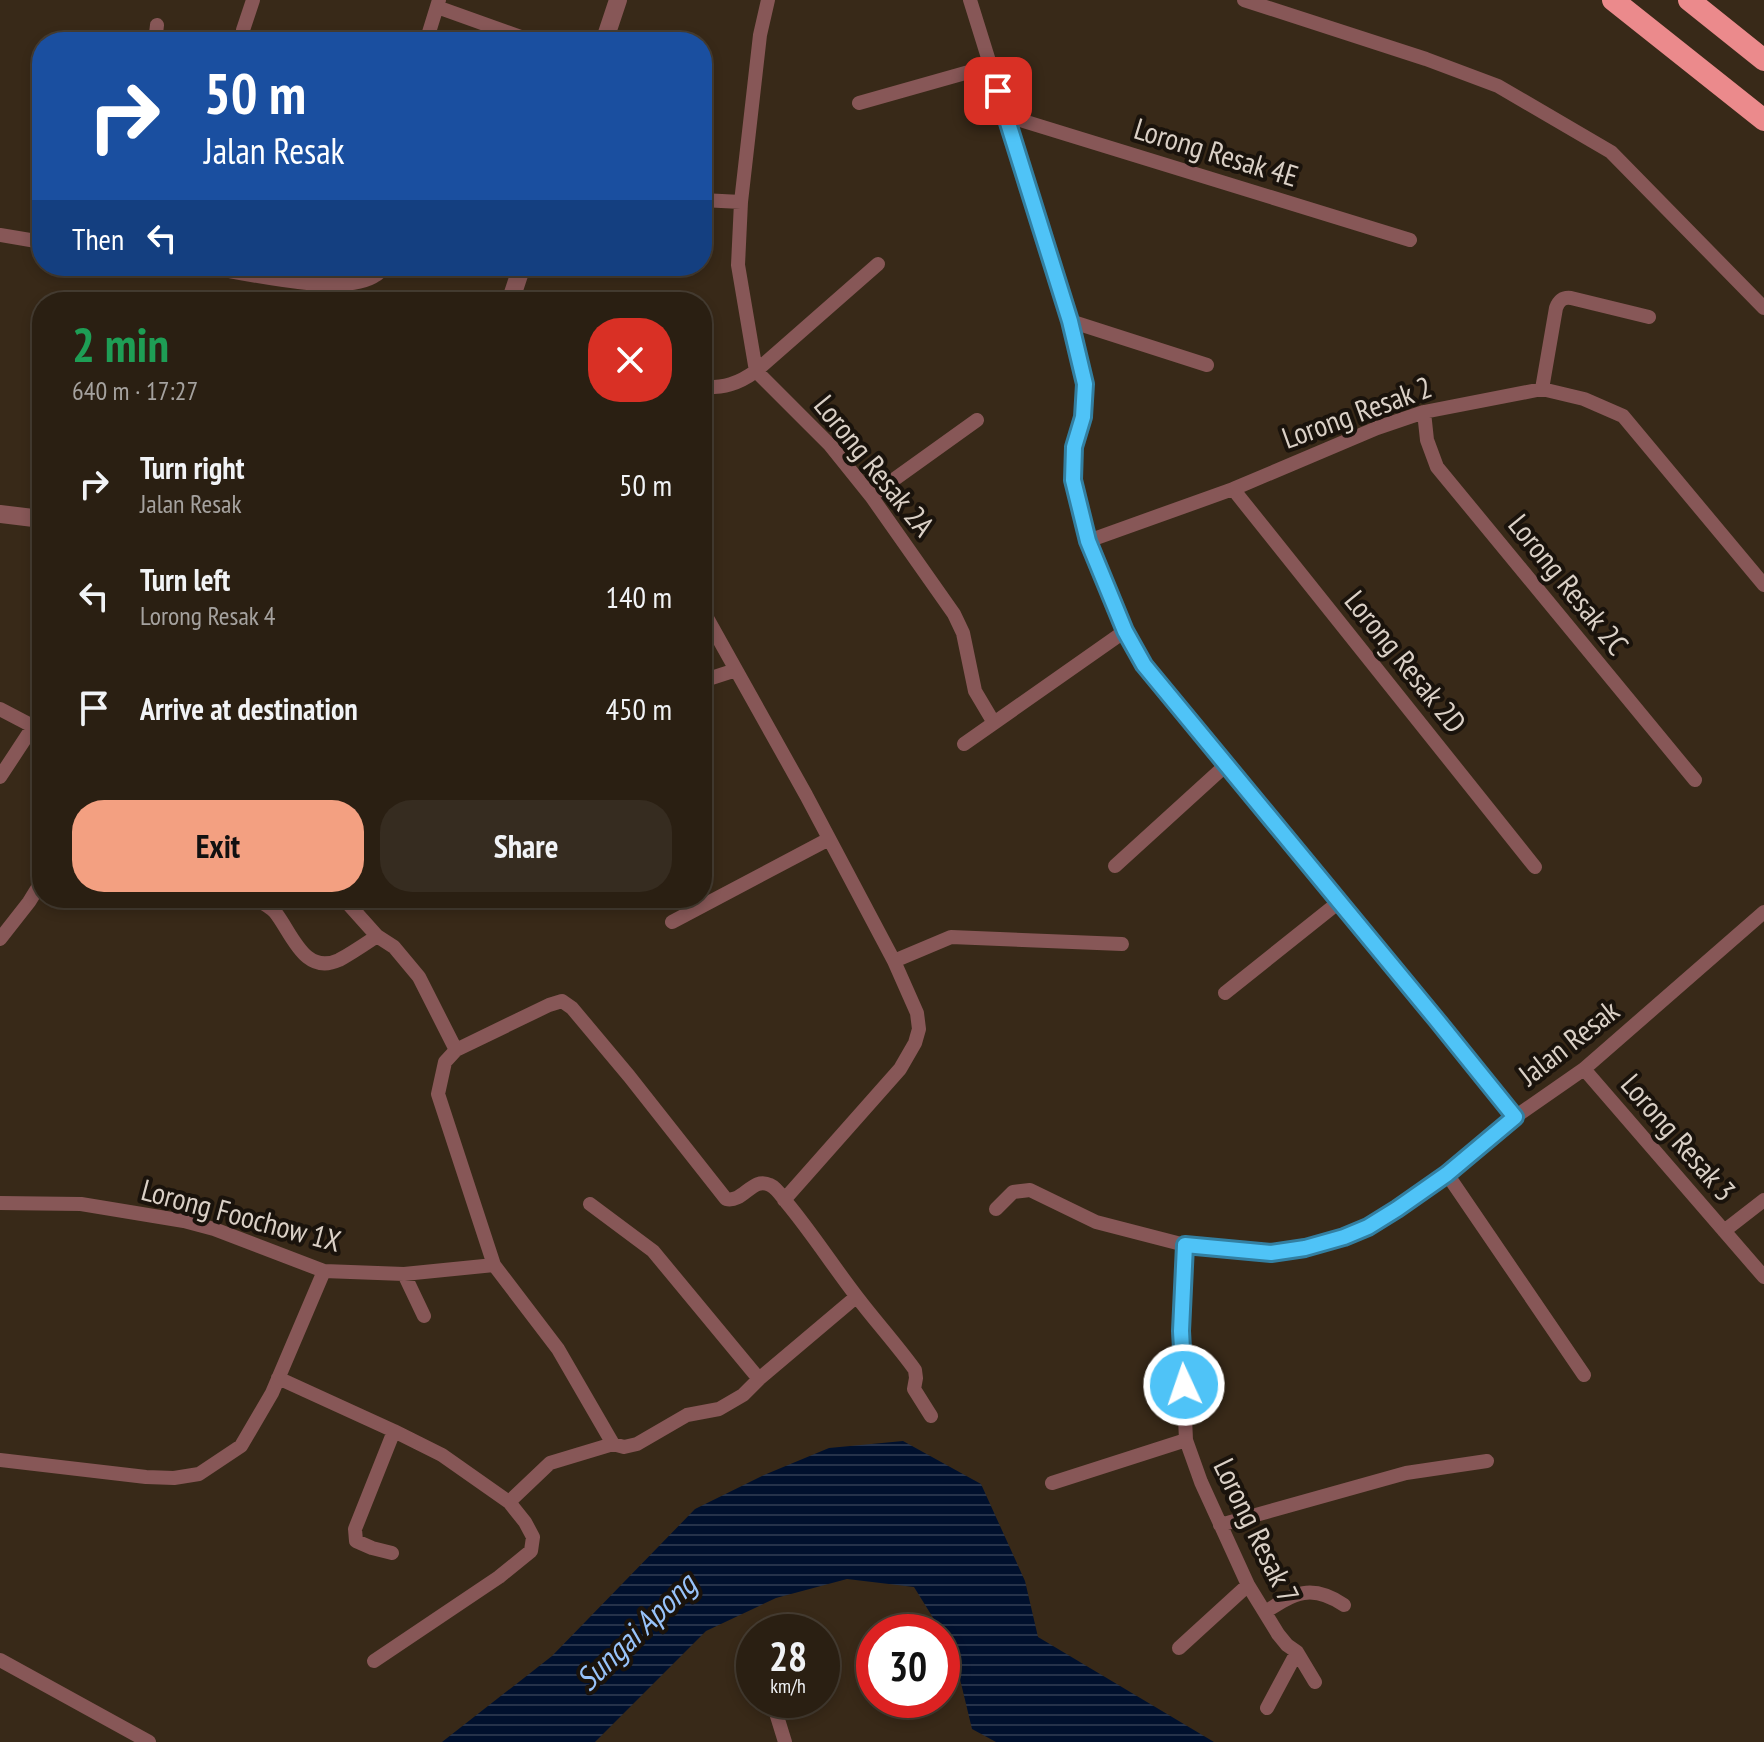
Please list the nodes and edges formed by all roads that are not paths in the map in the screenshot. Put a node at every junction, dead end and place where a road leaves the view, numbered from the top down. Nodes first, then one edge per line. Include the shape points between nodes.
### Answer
1 (253, 0) edge
2 (618, 0) edge
3 (768, 0) edge
4 (970, 0) edge
5 (1244, 0) edge
6 (1613, 0) edge
7 (1689, 0) edge
8 (438, 3) edge
9 (157, 25) dead end
10 (243, 30) dead end
11 (156, 32) edge
12 (429, 32) edge
13 (510, 32) edge
14 (607, 32) edge
15 (1764, 60) edge
16 (990, 66) junction
17 (859, 103) dead end
18 (1007, 116) junction
19 (1764, 120) edge
20 (712, 201) edge
21 (741, 202) junction
22 (0, 235) edge
23 (32, 240) edge
24 (1410, 240) dead end
25 (878, 264) dead end
26 (266, 276) edge
27 (376, 276) edge
28 (317, 284) junction
29 (316, 292) edge
30 (1764, 308) edge
31 (1649, 317) dead end
32 (1070, 321) junction
33 (1207, 365) dead end
34 (756, 371) junction
35 (712, 387) edge
36 (1542, 389) junction
37 (1424, 412) junction
38 (977, 420) dead end
39 (1233, 489) junction
40 (871, 496) junction
41 (0, 514) edge
42 (32, 518) edge
43 (1088, 541) junction
44 (1764, 585) edge
45 (712, 627) edge
46 (1125, 631) junction
47 (736, 670) junction
48 (712, 678) edge
49 (0, 709) edge
50 (994, 723) junction
51 (32, 727) edge
52 (32, 737) edge
53 (964, 744) dead end
54 (1226, 765) junction
55 (0, 777) edge
56 (1695, 780) dead end
57 (829, 839) junction
58 (1115, 866) dead end
59 (1535, 867) dead end
60 (32, 897) edge
61 (712, 901) edge
62 (1339, 902) junction
63 (270, 908) edge
64 (352, 908) edge
65 (698, 908) edge
66 (1764, 912) edge
67 (672, 922) dead end
68 (377, 936) junction
69 (0, 939) edge
70 (1122, 944) dead end
71 (894, 961) junction
72 (1225, 993) dead end
73 (456, 1050) junction
74 (1584, 1069) junction
75 (1515, 1117) junction
76 (1447, 1174) junction
77 (784, 1200) junction
78 (1764, 1200) edge
79 (0, 1203) edge
80 (590, 1204) dead end
81 (996, 1209) dead end
82 (1724, 1231) junction
83 (1185, 1245) junction
84 (494, 1265) junction
85 (324, 1271) junction
86 (404, 1274) junction
87 (1764, 1277) edge
88 (856, 1297) junction
89 (424, 1316) dead end
90 (1584, 1375) dead end
91 (278, 1378) junction
92 (759, 1379) junction
93 (931, 1416) dead end
94 (394, 1431) junction
95 (1186, 1440) junction
96 (613, 1444) junction
97 (0, 1460) edge
98 (1487, 1461) dead end
99 (1052, 1483) dead end
100 (509, 1502) junction
101 (1220, 1525) junction
102 (392, 1553) dead end
103 (1248, 1585) junction
104 (1344, 1605) dead end
105 (1265, 1612) junction
106 (1179, 1648) dead end
107 (1297, 1652) junction
108 (0, 1660) edge
109 (374, 1661) dead end
110 (1315, 1682) dead end
111 (1267, 1708) dead end
112 (778, 1718) edge
113 (149, 1742) edge
114 (785, 1742) edge

1 - 10 street
2 - 14 street
3 - 21 street
4 - 16 street
5 - 30 street via 1498,86 1611,152
6 - 19 highway
7 - 15 highway
8 - 12 street
8 - 13 street
9 - 11 street
16 - 17 street
16 - 18 street
18 - 24 street, Lorong Resak 4E
18 - 32 street
20 - 21 street
21 - 34 street via 738,265
22 - 23 street
25 - 34 street
26 - 28 street
27 - 28 street
28 - 29 street
31 - 36 street via 1564,297 1556,308
32 - 33 street
32 - 43 street via 1085,384 1073,480
34 - 35 street via 741,382
34 - 40 street, Lorong Resak 2A via 830,445
36 - 37 street, Lorong Resak 2
36 - 44 street, Lorong Resak 2 via 1623,416
37 - 39 street, Lorong Resak 2
37 - 56 street, Lorong Resak 2C via 1437,467
38 - 40 street
39 - 43 street, Lorong Resak 2
39 - 59 street, Lorong Resak 2D
40 - 50 street, Lorong Resak 2A via 954,614 975,691
41 - 42 street
43 - 46 street
45 - 47 street
46 - 50 street
46 - 54 street via 1144,665
47 - 48 street
47 - 57 street
49 - 51 street
50 - 53 street
52 - 55 street
54 - 58 street
54 - 62 street
57 - 61 street
57 - 71 street
60 - 69 street
62 - 72 street
62 - 75 street
63 - 68 street via 299,950 323,965
64 - 68 street
65 - 67 street
66 - 74 street, Jalan Resak
68 - 73 street via 394,947 419,977
70 - 71 street via 951,937
71 - 77 street via 917,1013 915,1043 895,1075
73 - 77 street via 562,1001 726,1199 732,1201 763,1183
73 - 84 street via 445,1062 438,1094
74 - 75 street, Jalan Resak
74 - 82 street, Lorong Resak 3
75 - 76 street, Jalan Resak
76 - 83 street, Jalan Resak via 1368,1227 1305,1248 1271,1253
76 - 90 street
77 - 88 street
78 - 82 street
79 - 85 street, Lorong Foochow 1X via 81,1204 184,1221
80 - 92 street via 653,1251
81 - 83 street, Jalan Resak via 1013,1192 1030,1190 1096,1222
82 - 87 street, Lorong Resak 3
83 - 95 street, Lorong Resak 7 via 1181,1331
84 - 86 street, Lorong Foochow 1X
84 - 96 street via 558,1349
85 - 86 street, Lorong Foochow 1X
85 - 91 street
86 - 89 street
88 - 92 street
88 - 93 street via 915,1370 914,1389
91 - 94 street
91 - 97 street via 241,1446 199,1474 146,1477
92 - 96 street via 719,1409 687,1415 637,1444
94 - 100 street via 442,1455
94 - 102 street via 355,1529 356,1541
95 - 99 street
95 - 101 street, Lorong Resak 7
96 - 100 street via 550,1463
98 - 101 street via 1406,1473
100 - 109 street via 533,1537 531,1551
101 - 103 street, Lorong Resak 7
103 - 105 street, Lorong Resak 7
103 - 106 street
104 - 105 street via 1312,1591
105 - 107 street, Lorong Resak 7
107 - 110 street, Lorong Resak 7
107 - 111 street
108 - 113 street
112 - 114 street

